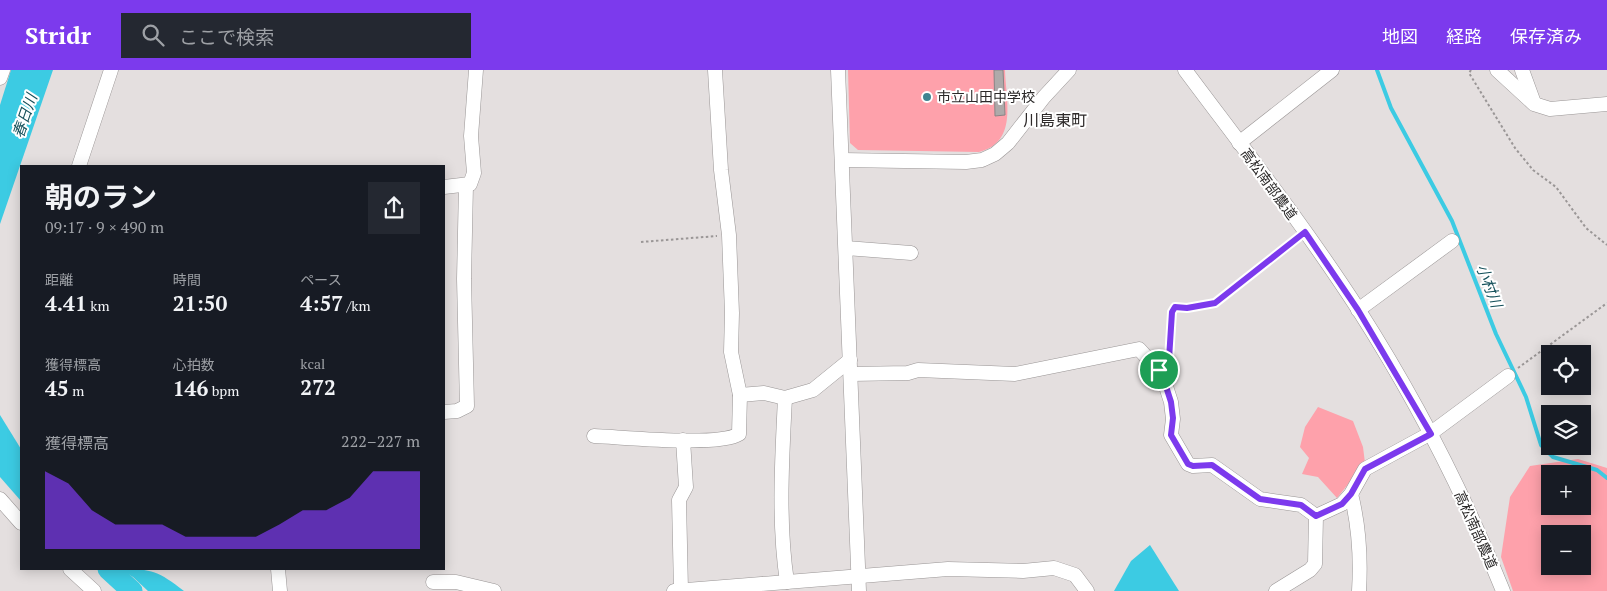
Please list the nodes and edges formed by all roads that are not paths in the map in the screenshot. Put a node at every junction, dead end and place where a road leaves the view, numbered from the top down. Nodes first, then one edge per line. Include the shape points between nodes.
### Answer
1 (3, 70) edge
2 (111, 70) edge
3 (476, 70) edge
4 (715, 70) edge
5 (838, 70) edge
6 (1069, 70) edge
7 (1185, 70) edge
8 (1332, 70) edge
9 (1497, 70) edge
10 (1522, 70) edge
11 (0, 78) edge
12 (1534, 104) junction
13 (1607, 104) edge
14 (1240, 143) junction
15 (842, 160) junction
16 (79, 165) edge
17 (466, 185) junction
18 (445, 186) edge
19 (1452, 241) dead end
20 (846, 248) junction
21 (911, 253) dead end
22 (1358, 310) junction
23 (850, 367) junction
24 (1512, 373) road end
25 (740, 395) junction
26 (785, 398) junction
27 (445, 412) edge
28 (1431, 434) junction
29 (594, 436) dead end
30 (683, 440) junction
31 (1351, 494) junction
32 (0, 499) edge
33 (1316, 516) junction
34 (20, 522) edge
35 (71, 570) edge
36 (278, 570) edge
37 (433, 580) edge
38 (786, 582) junction
39 (858, 584) edge
40 (94, 591) edge
41 (280, 591) edge
42 (494, 591) edge
43 (677, 591) edge
44 (1087, 591) edge
45 (1276, 591) edge
46 (1359, 591) edge
47 (1502, 591) edge

1 - 11 street
2 - 16 street
3 - 17 street via 471,136 474,173 470,184
4 - 25 street via 729,235 731,352
5 - 15 street
6 - 15 street via 1008,143 982,160
7 - 14 street, 高松南部農道
8 - 14 street
9 - 12 street
10 - 12 street
12 - 13 street via 1550,108
14 - 22 street, 高松南部農道
15 - 20 street
17 - 18 street
17 - 27 street via 467,406
19 - 22 street
20 - 21 street
20 - 23 street
22 - 28 street, 高松南部農道
23 - 26 street via 813,390
23 - 33 street via 908,373 918,370 1014,374 1139,348 1162,374 1171,402 1171,435 1188,464 1212,465 1260,499 1301,505
23 - 39 street
24 - 28 street
25 - 26 street via 764,393
25 - 30 street via 739,434 732,439
26 - 38 street via 782,541
28 - 31 street via 1365,469
28 - 47 street, 高松南部農道 via 1484,544
29 - 30 street
30 - 43 street via 686,487 679,500
31 - 33 street via 1342,504
31 - 46 street via 1360,550
32 - 34 street
33 - 45 street via 1315,564
35 - 40 street
36 - 41 street
37 - 42 street
38 - 39 street
38 - 43 street
39 - 44 street via 948,569 1023,572 1054,568 1075,575

